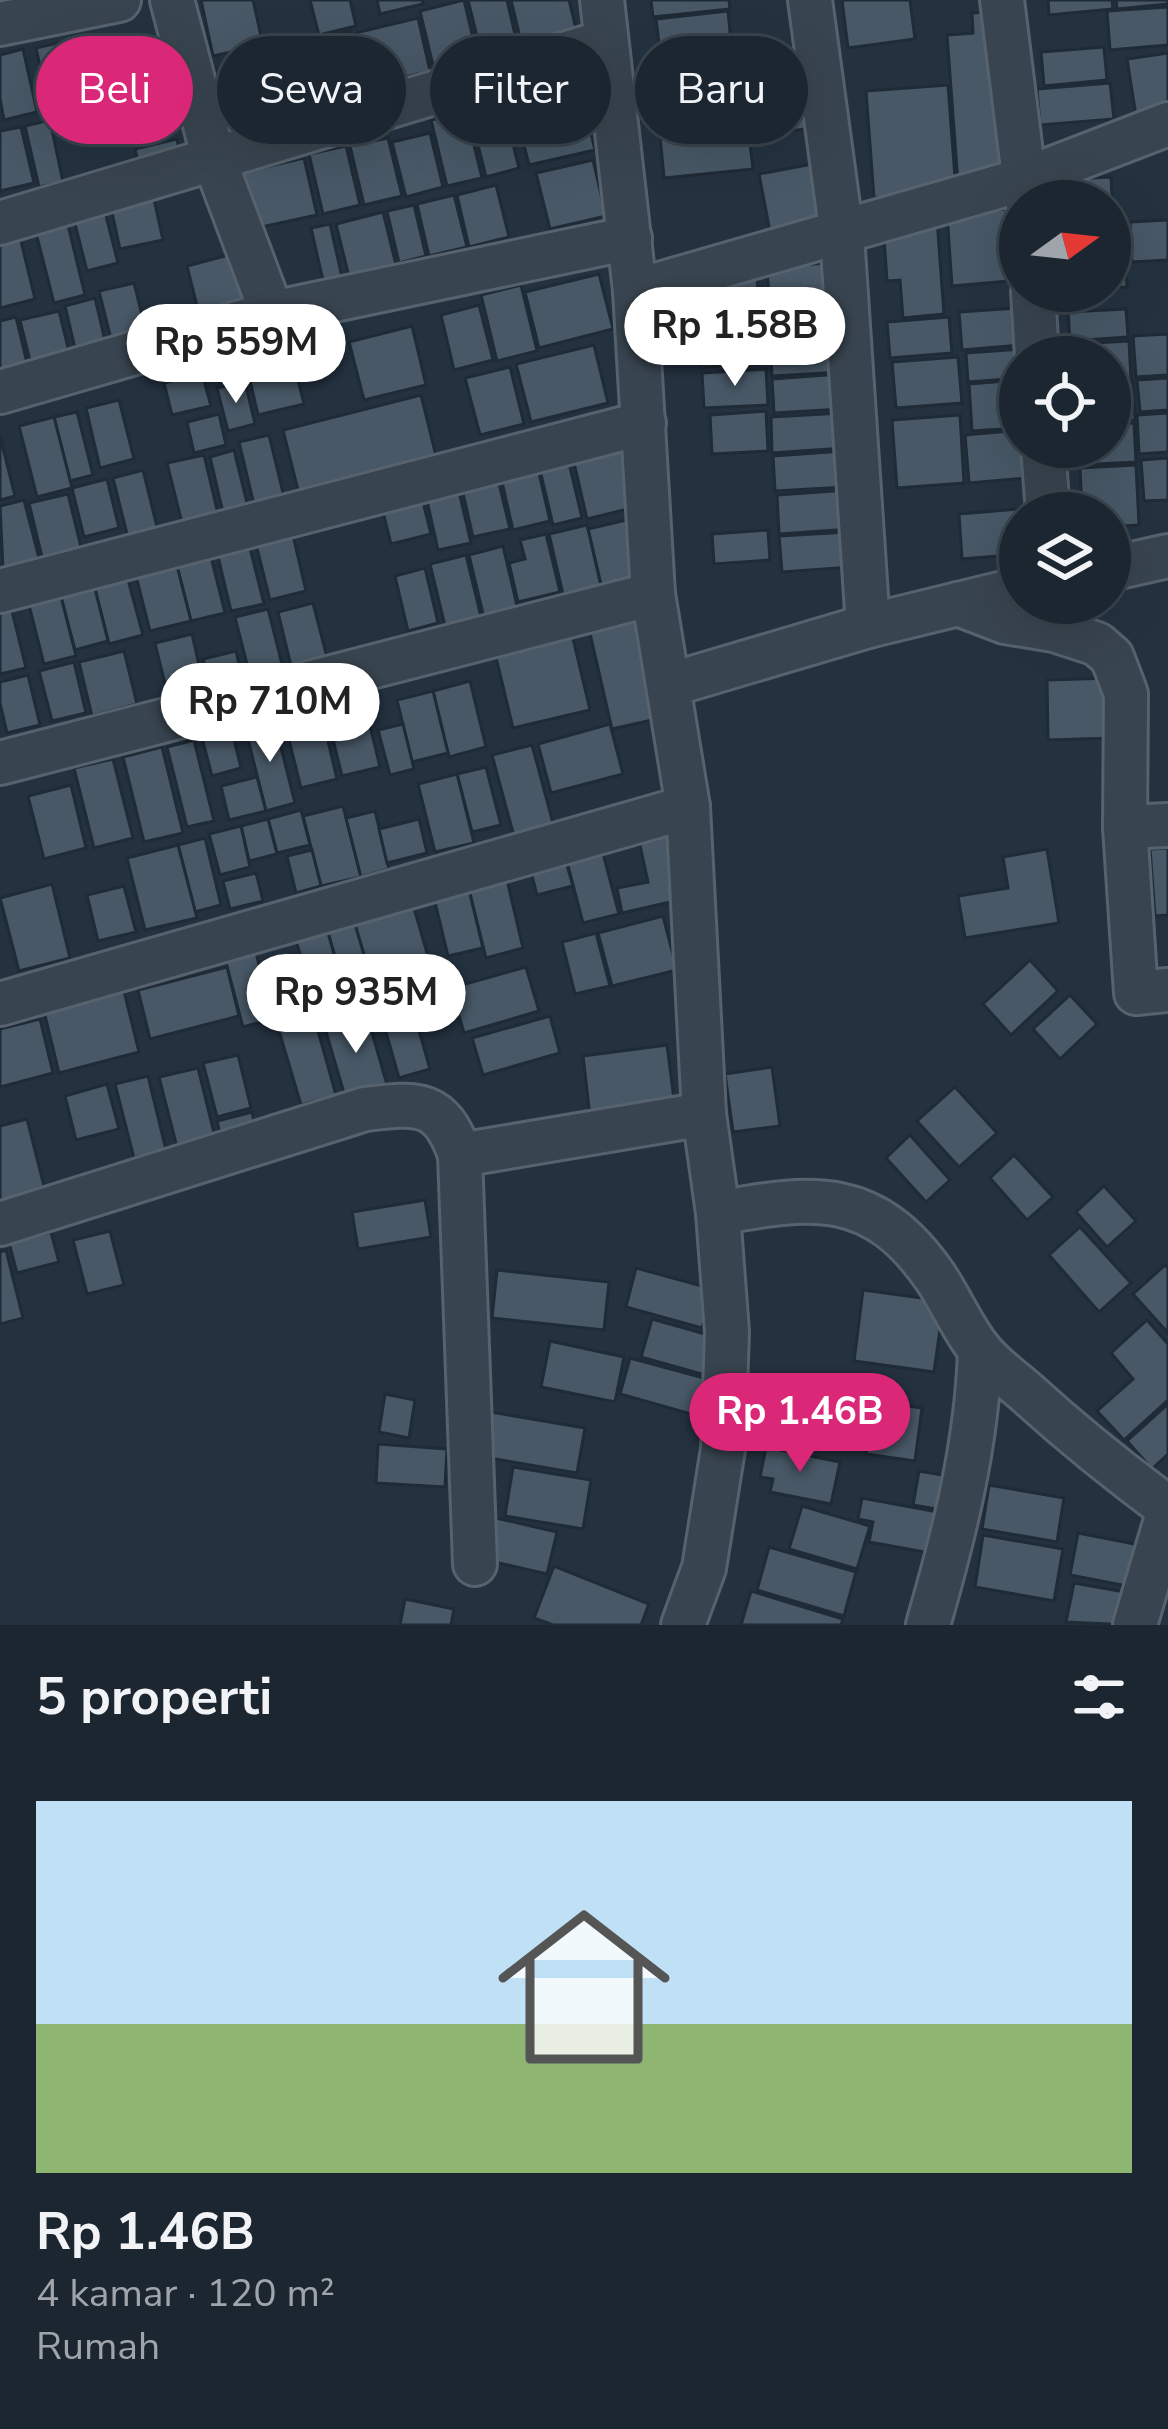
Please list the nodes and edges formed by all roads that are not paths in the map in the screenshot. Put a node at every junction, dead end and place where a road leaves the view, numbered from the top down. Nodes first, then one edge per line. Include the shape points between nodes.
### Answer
1 (119, 0) edge
2 (172, 0) edge
3 (602, 0) edge
4 (810, 0) edge
5 (1002, 0) edge
6 (0, 24) edge
7 (604, 36) edge
8 (430, 94) edge
9 (611, 95) edge
10 (1168, 124) edge
11 (214, 159) junction
12 (1025, 180) edge
13 (1048, 180) edge
14 (999, 197) edge
15 (0, 223) edge
16 (842, 235) junction
17 (630, 238) junction
18 (635, 291) junction
19 (272, 313) junction
20 (0, 392) edge
21 (644, 423) junction
22 (1168, 556) edge
23 (1131, 564) edge
24 (0, 591) edge
25 (653, 594) junction
26 (999, 594) edge
27 (958, 604) junction
28 (868, 626) junction
29 (669, 685) junction
30 (0, 763) edge
31 (688, 807) junction
32 (1168, 825) edge
33 (1125, 827) junction
34 (1168, 990) edge
35 (0, 1004) edge
36 (704, 1114) junction
37 (460, 1155) junction
38 (718, 1213) junction
39 (0, 1224) edge
40 (980, 1351) junction
41 (1168, 1510) edge
42 (475, 1564) dead end
43 (683, 1625) edge
44 (928, 1625) edge
45 (1136, 1625) edge

1 - 6 street
2 - 11 street
3 - 7 street
4 - 16 street
5 - 12 street
8 - 11 street
9 - 17 street
10 - 13 street
11 - 15 street
11 - 19 street
14 - 16 street
16 - 18 street
16 - 28 street
17 - 18 street
17 - 19 street
18 - 21 street
19 - 20 street
21 - 24 street
21 - 25 street
22 - 23 street
25 - 29 street
25 - 30 street
26 - 27 street
27 - 28 street
27 - 33 street via 1096,644 1112,657 1126,694
28 - 29 street
29 - 31 street
31 - 35 street
31 - 36 street
32 - 33 street
33 - 34 street via 1136,993
36 - 37 street
36 - 38 street
37 - 39 street via 451,1128 430,1108 365,1109
37 - 42 street
38 - 40 street via 786,1201 865,1210 920,1258
38 - 43 street via 727,1332 723,1449 704,1568
40 - 41 street
40 - 44 street via 973,1440
41 - 45 street

